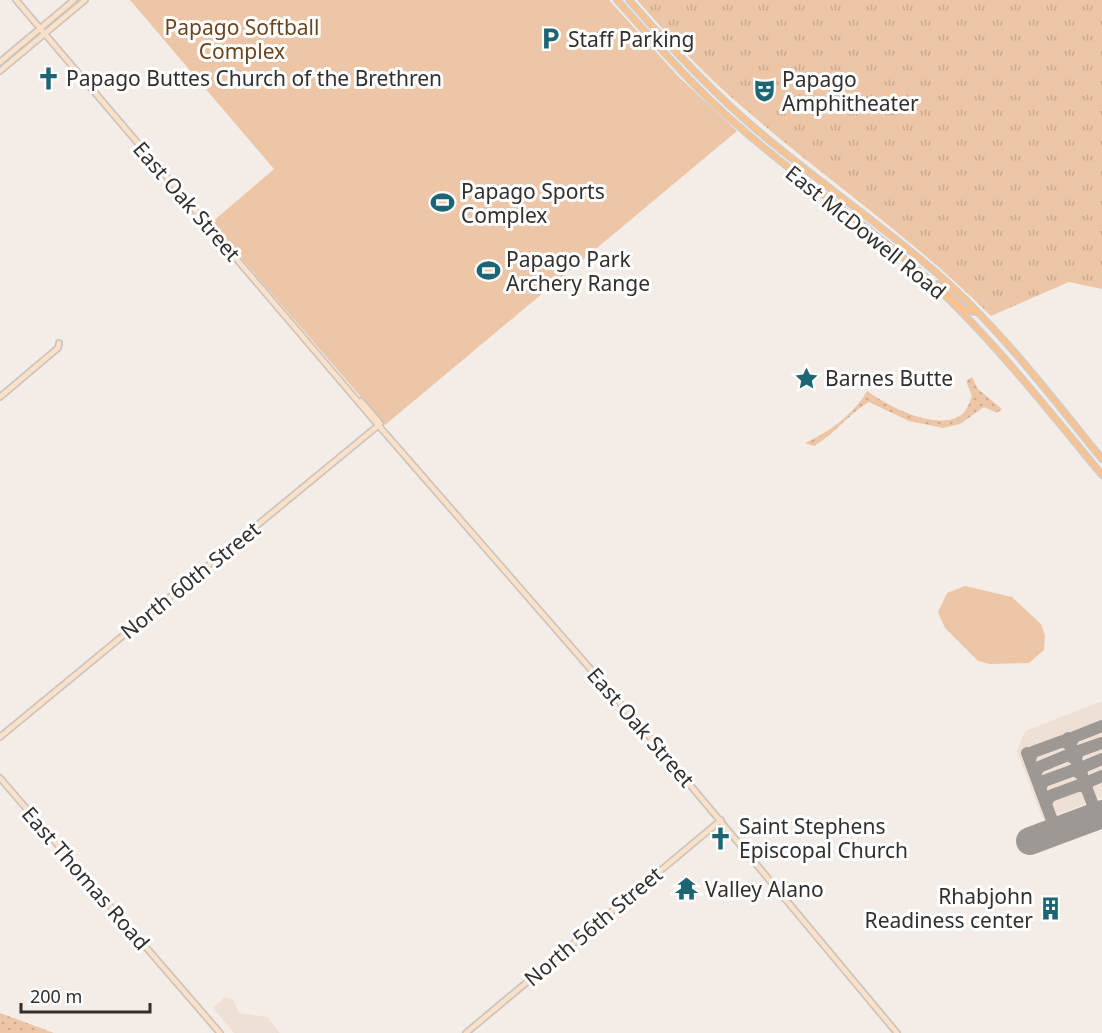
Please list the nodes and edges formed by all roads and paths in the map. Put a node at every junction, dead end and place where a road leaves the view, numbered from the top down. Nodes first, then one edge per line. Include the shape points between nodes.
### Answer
1 (16, 0) edge
2 (74, 0) edge
3 (85, 0) edge
4 (617, 0) edge
5 (629, 0) edge
6 (40, 28) junction
7 (45, 34) junction
8 (0, 62) edge
9 (0, 71) edge
10 (921, 273) junction
11 (976, 312) junction
12 (59, 343) dead end
13 (0, 397) edge
14 (380, 424) junction
15 (1102, 459) edge
16 (1102, 475) edge
17 (0, 737) edge
18 (0, 778) edge
19 (721, 820) junction
20 (220, 1033) edge
21 (466, 1033) edge
22 (897, 1033) edge

1 - 6 street, East Oak Street
2 - 6 street
3 - 7 street
4 - 10 main road, East McDowell Road via 683,73 743,131
5 - 11 main road, East McDowell Road via 739,114 890,234
6 - 7 street, East Oak Street
6 - 8 street
7 - 9 street
7 - 14 street, East Oak Street
10 - 11 main road via 927,274 965,310
10 - 16 main road, East McDowell Road via 1001,354
11 - 15 main road, East McDowell Road
12 - 13 street via 58,348
14 - 17 street, North 60th Street
14 - 19 street, East Oak Street
18 - 20 street, East Thomas Road
19 - 21 street, North 56th Street
19 - 22 street, East Oak Street

